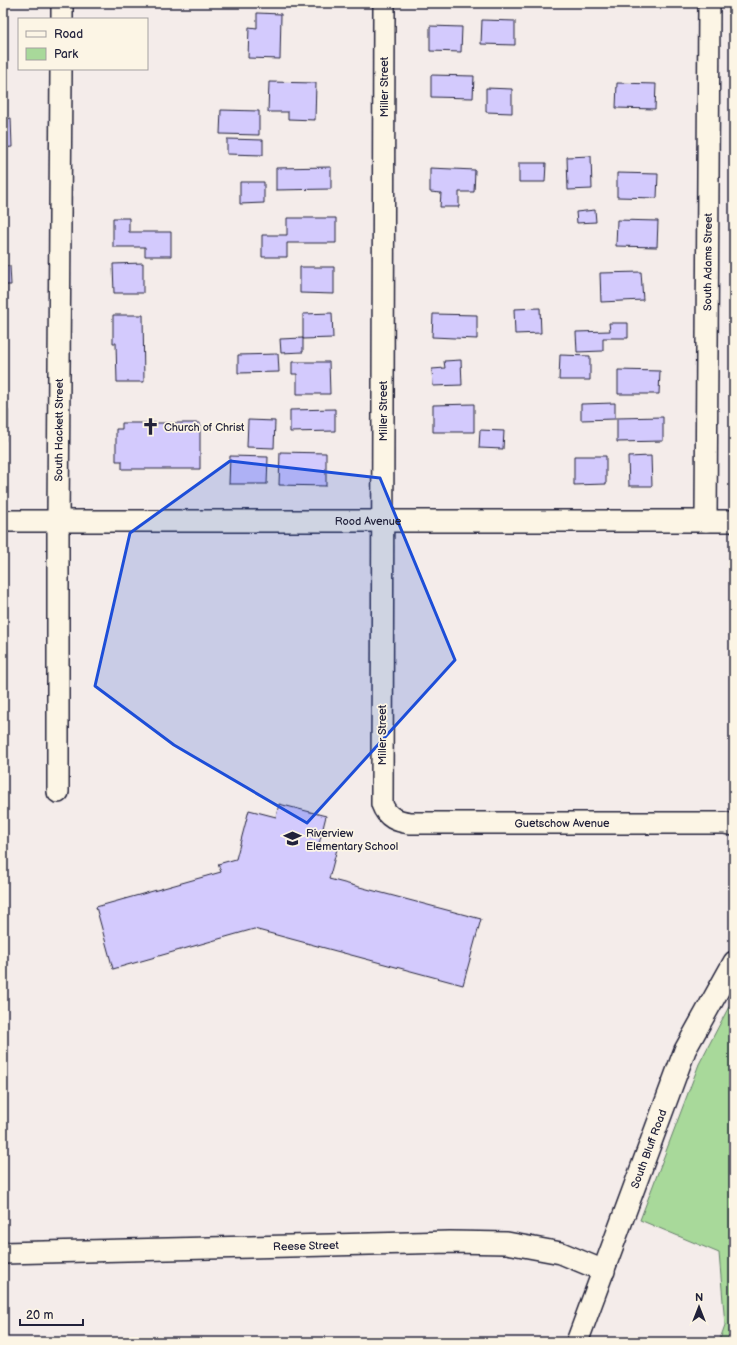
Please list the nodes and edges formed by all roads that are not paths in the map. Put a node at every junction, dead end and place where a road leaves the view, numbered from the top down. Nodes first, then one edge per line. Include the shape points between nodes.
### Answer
1 (62, 3) edge
2 (384, 3) edge
3 (709, 3) edge
4 (62, 18) edge
5 (61, 70) edge
6 (383, 520) junction
7 (3, 521) edge
8 (58, 521) junction
9 (706, 521) junction
10 (734, 521) edge
11 (58, 792) dead end
12 (390, 817) joint
13 (734, 825) edge
14 (734, 962) edge
15 (3, 1252) edge
16 (604, 1271) junction
17 (577, 1342) edge

1 - 4 street
2 - 6 street, Miller Street
3 - 9 street, South Adams Street
5 - 8 street, South Hackett Street
6 - 8 street, Rood Avenue
6 - 9 street, Rood Avenue
6 - 12 street, Miller Street via 382,804
7 - 8 street, Rood Avenue
8 - 11 street, South Hackett Street
9 - 10 street, Rood Avenue
12 - 13 street, Guetschow Avenue via 410,823
14 - 16 street, South Bluff Road via 686,1050
15 - 16 street, Reese Street via 450,1242 507,1243 561,1253
16 - 17 street, South Bluff Road

